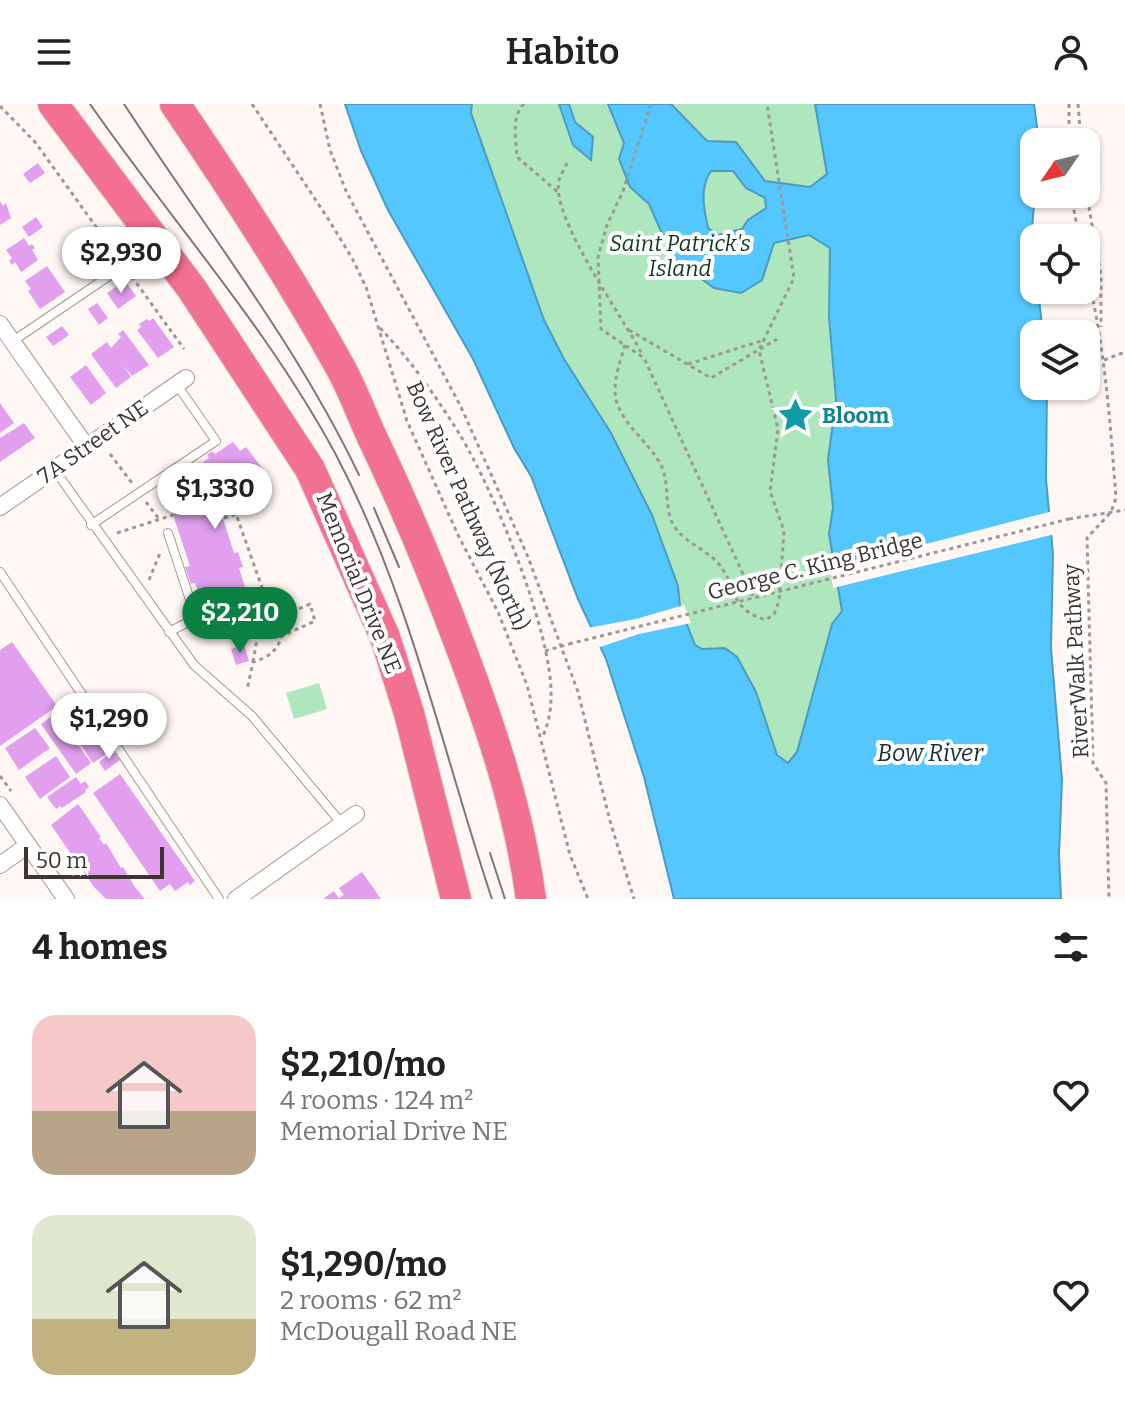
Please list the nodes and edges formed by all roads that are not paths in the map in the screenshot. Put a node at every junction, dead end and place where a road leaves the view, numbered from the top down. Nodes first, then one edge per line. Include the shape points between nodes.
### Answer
1 (53, 104) edge
2 (175, 104) edge
3 (109, 276) dead end
4 (0, 324) edge
5 (13, 341) junction
6 (181, 381) joint
7 (92, 442) junction
8 (54, 468) junction
9 (0, 507) edge
10 (91, 525) junction
11 (168, 533) road end
12 (0, 572) edge
13 (169, 632) junction
14 (0, 805) edge
15 (356, 814) dead end
16 (342, 824) junction
17 (444, 844) junction
18 (28, 845) junction
19 (0, 865) edge
20 (66, 899) edge
21 (219, 899) edge
22 (236, 899) edge
23 (447, 899) edge
24 (456, 899) edge
25 (531, 899) edge

1 - 17 highway, Memorial Drive NE via 192,289 310,469 385,637
2 - 25 highway via 264,236 325,341 394,483 485,712 512,794
3 - 5 lane
4 - 5 street
5 - 7 street
6 - 7 street, 7A Street NE
6 - 10 lane via 216,441
7 - 8 street, 7A Street NE
8 - 9 street, 7A Street NE
8 - 10 lane
10 - 13 lane
11 - 13 lane via 196,618
12 - 21 lane
13 - 16 lane via 194,665 252,716
14 - 18 street
15 - 16 street
16 - 22 street
17 - 23 highway
17 - 24 highway, Memorial Drive NE
18 - 19 street
18 - 20 street

